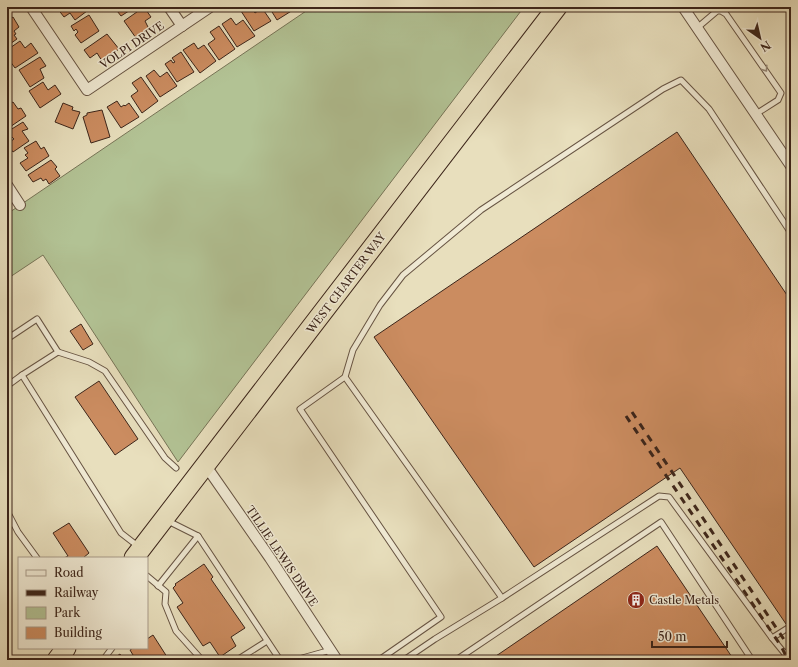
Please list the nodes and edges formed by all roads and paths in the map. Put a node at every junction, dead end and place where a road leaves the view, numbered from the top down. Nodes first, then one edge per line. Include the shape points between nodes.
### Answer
1 (31, 7) edge
2 (169, 7) edge
3 (210, 7) edge
4 (557, 7) edge
5 (683, 7) edge
6 (182, 26) junction
7 (697, 28) junction
8 (756, 114) junction
9 (790, 162) edge
10 (7, 185) edge
11 (20, 205) dead end
12 (791, 234) edge
13 (7, 339) edge
14 (58, 352) junction
15 (22, 376) junction
16 (345, 377) junction
17 (7, 386) edge
18 (206, 466) junction
19 (176, 468) dead end
20 (7, 511) edge
21 (164, 519) junction
22 (198, 536) junction
23 (138, 554) edge
24 (36, 557) edge
25 (148, 577) edge
26 (158, 586) junction
27 (502, 598) junction
28 (791, 626) edge
29 (772, 638) junction
30 (267, 641) junction
31 (65, 649) edge
32 (111, 649) edge
33 (331, 650) junction
34 (791, 650) edge
35 (785, 653) junction
36 (57, 660) edge
37 (103, 660) edge
38 (202, 660) edge
39 (237, 660) edge
40 (280, 660) edge
41 (294, 660) edge
42 (337, 660) edge
43 (379, 660) edge
44 (404, 660) edge
45 (456, 660) edge
46 (752, 660) edge
47 (790, 660) edge

1 - 6 street, VOLPI DRIVE via 87,90
2 - 6 street
3 - 6 street, VOLPI DRIVE
4 - 18 highway, WEST CHARTER WAY
5 - 7 street
7 - 8 street
7 -> 8 lane via 717,11 726,14 782,93 778,100
8 - 9 street
10 - 11 street
12 - 16 lane via 709,109 681,80 663,89 481,210 403,274 380,305 353,350
13 - 14 lane via 37,320
14 - 15 lane
14 - 19 lane via 89,362 105,371 165,458
15 - 17 lane
15 - 23 lane via 121,533
16 - 27 lane
16 - 43 lane via 300,409 441,617
18 - 21 highway, WEST CHARTER WAY
18 - 33 street, TILLIE LEWIS DRIVE
20 - 24 lane
21 - 22 lane
21 - 23 highway, WEST CHARTER WAY
22 - 26 lane
22 - 30 lane
25 - 26 lane
26 - 38 lane via 166,592 165,604 176,631
27 - 29 lane via 659,496 669,497
27 - 44 lane
28 - 29 lane
29 - 35 lane
30 - 39 lane
30 - 40 lane
31 - 36 highway
32 - 37 lane
33 - 41 lane
33 - 42 street, TILLIE LEWIS DRIVE
34 - 35 lane
35 - 47 lane
45 - 46 lane via 661,522

